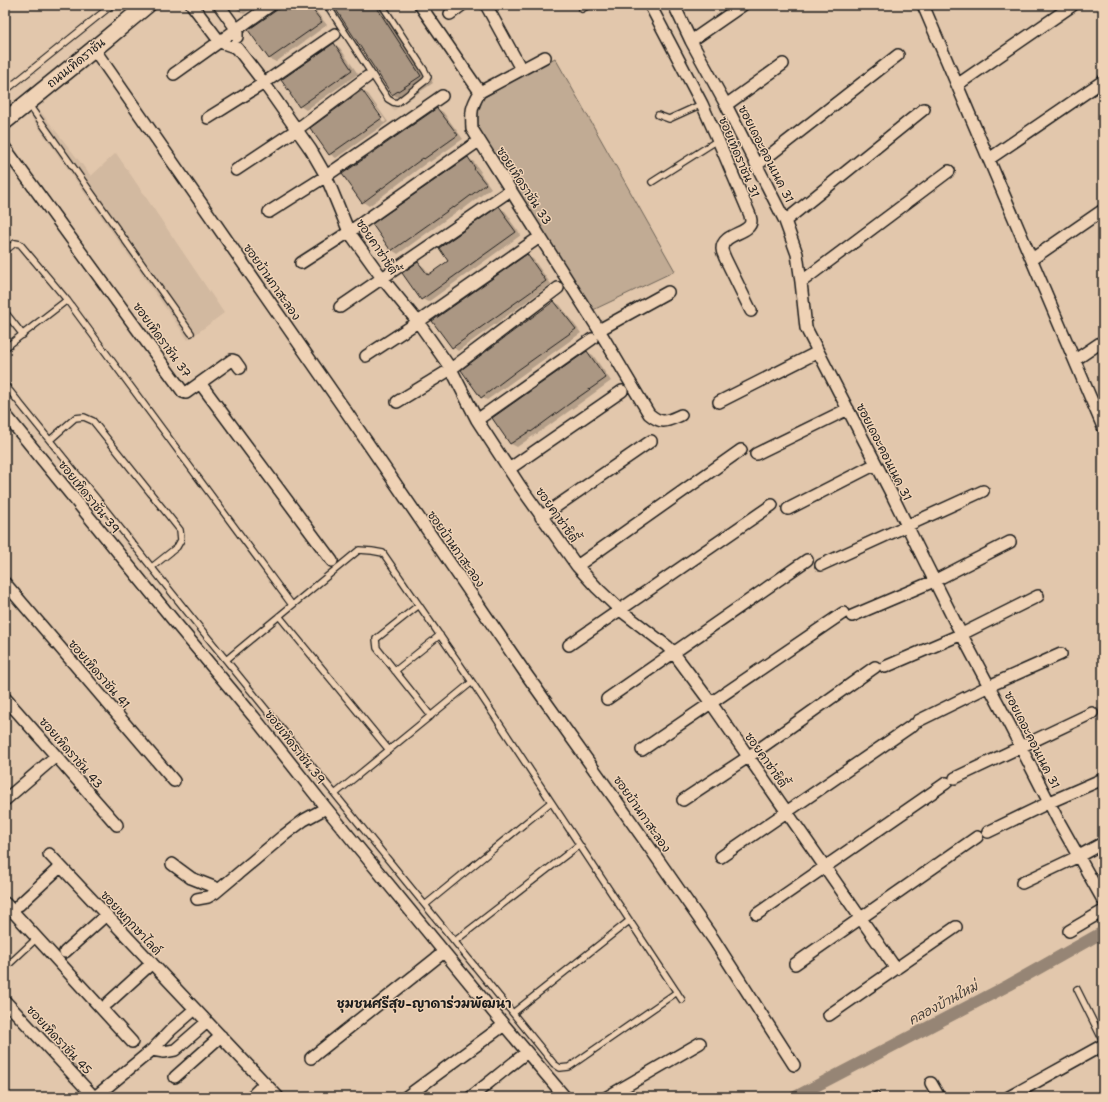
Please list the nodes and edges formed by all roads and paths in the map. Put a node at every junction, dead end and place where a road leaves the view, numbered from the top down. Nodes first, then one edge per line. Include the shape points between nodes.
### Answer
1 (112, 5) edge
2 (147, 5) edge
3 (192, 5) edge
4 (218, 5) edge
5 (271, 5) edge
6 (327, 5) edge
7 (382, 5) edge
8 (420, 5) edge
9 (462, 5) edge
10 (486, 5) edge
11 (589, 5) edge
12 (650, 5) edge
13 (674, 5) edge
14 (743, 5) edge
15 (1074, 5) edge
16 (927, 7) edge
17 (582, 9) dead end
18 (450, 14) dead end
19 (237, 30) junction
20 (335, 34) dead end
21 (691, 41) junction
22 (220, 42) junction
23 (237, 48) junction
24 (94, 49) junction
25 (898, 55) dead end
26 (544, 56) dead end
27 (783, 64) dead end
28 (521, 69) junction
29 (174, 74) dead end
30 (367, 77) dead end
31 (1103, 80) edge
32 (264, 83) junction
33 (957, 85) junction
34 (5, 91) edge
35 (480, 92) junction
36 (442, 96) dead end
37 (27, 103) junction
38 (702, 104) junction
39 (726, 105) junction
40 (924, 109) dead end
41 (658, 115) dead end
42 (208, 118) dead end
43 (5, 121) edge
44 (296, 130) junction
45 (718, 140) junction
46 (473, 145) dead end
47 (5, 148) edge
48 (989, 159) junction
49 (757, 165) junction
50 (236, 170) dead end
51 (949, 171) dead end
52 (326, 176) junction
53 (652, 182) dead end
54 (505, 194) dead end
55 (1103, 210) edge
56 (269, 212) dead end
57 (785, 221) junction
58 (349, 232) junction
59 (534, 241) dead end
60 (5, 251) edge
61 (1032, 259) junction
62 (301, 263) dead end
63 (382, 278) junction
64 (802, 282) junction
65 (558, 288) dead end
66 (668, 292) dead end
67 (67, 300) junction
68 (340, 307) dead end
69 (751, 311) dead end
70 (5, 312) edge
71 (418, 322) junction
72 (191, 333) dead end
73 (596, 334) junction
74 (23, 335) junction
75 (1103, 341) edge
76 (5, 348) edge
77 (818, 352) junction
78 (366, 356) dead end
79 (1075, 360) junction
80 (240, 368) dead end
81 (451, 369) junction
82 (200, 383) junction
83 (5, 385) edge
84 (622, 391) dead end
85 (397, 402) dead end
86 (719, 402) dead end
87 (848, 409) junction
88 (5, 414) edge
89 (681, 415) dead end
90 (477, 420) junction
91 (1103, 427) edge
92 (50, 440) junction
93 (651, 441) dead end
94 (741, 450) dead end
95 (756, 454) dead end
96 (876, 464) junction
97 (509, 469) junction
98 (983, 491) dead end
99 (772, 505) dead end
100 (788, 509) dead end
101 (542, 517) junction
102 (907, 526) junction
103 (1010, 542) dead end
104 (332, 560) dead end
105 (807, 560) dead end
106 (821, 565) dead end
107 (577, 566) junction
108 (152, 567) junction
109 (934, 581) junction
110 (5, 584) edge
111 (1038, 596) dead end
112 (292, 605) junction
113 (419, 605) junction
114 (620, 610) junction
115 (279, 616) junction
116 (962, 634) junction
117 (440, 635) junction
118 (569, 645) dead end
119 (673, 652) junction
120 (1061, 654) dead end
121 (226, 660) junction
122 (395, 671) junction
123 (472, 682) junction
124 (989, 686) junction
125 (606, 699) dead end
126 (6, 701) edge
127 (711, 703) junction
128 (1092, 713) dead end
129 (431, 716) junction
130 (1020, 746) junction
131 (388, 750) junction
132 (642, 750) dead end
133 (56, 756) junction
134 (748, 757) junction
135 (1103, 779) edge
136 (174, 781) dead end
137 (335, 794) junction
138 (5, 800) edge
139 (683, 800) dead end
140 (551, 802) junction
141 (1050, 802) junction
142 (326, 808) junction
143 (786, 813) junction
144 (118, 825) dead end
145 (988, 832) dead end
146 (977, 837) dead end
147 (1103, 844) edge
148 (579, 845) junction
149 (48, 854) dead end
150 (1079, 856) junction
151 (721, 857) dead end
152 (172, 864) dead end
153 (60, 866) junction
154 (824, 867) junction
155 (1022, 883) dead end
156 (219, 889) junction
157 (197, 899) dead end
158 (1103, 900) edge
159 (5, 903) edge
160 (19, 905) dead end
161 (425, 905) junction
162 (1103, 912) edge
163 (757, 914) dead end
164 (106, 915) junction
165 (860, 919) junction
166 (629, 922) junction
167 (956, 927) dead end
168 (1069, 931) dead end
169 (37, 938) junction
170 (455, 941) junction
171 (65, 952) dead end
172 (444, 952) junction
173 (152, 963) junction
174 (795, 964) dead end
175 (5, 968) edge
176 (896, 969) junction
177 (1077, 989) dead end
178 (676, 992) junction
179 (682, 1000) dead end
180 (5, 1001) edge
181 (108, 1003) dead end
182 (195, 1009) junction
183 (513, 1013) junction
184 (829, 1015) dead end
185 (207, 1022) junction
186 (504, 1025) junction
187 (221, 1036) junction
188 (1103, 1040) edge
189 (132, 1042) dead end
190 (700, 1043) dead end
191 (1103, 1045) edge
192 (152, 1050) junction
193 (527, 1052) junction
194 (311, 1058) dead end
195 (794, 1065) dead end
196 (175, 1077) dead end
197 (266, 1083) junction
198 (931, 1083) dead end
199 (94, 1097) edge
200 (251, 1097) edge
201 (278, 1097) edge
202 (406, 1097) edge
203 (471, 1097) edge
204 (565, 1097) edge
205 (607, 1097) edge
206 (939, 1097) edge
207 (1009, 1097) edge

1 - 34 lane
2 - 24 street, ถนนเทิดราชัน
3 - 22 street
4 - 19 street
5 - 19 street
6 - 7 lane via 388,99 397,103 428,77
8 - 35 street
9 - 18 street
10 - 28 street
11 - 17 lane
12 - 38 street, ซอยเทิดราชัน 31
13 - 21 street, ซอยเดอะคอนเนค 31
14 - 21 street
15 - 33 street
16 - 33 street
19 - 22 street
19 - 23 street
20 - 32 street
21 - 39 street, ซอยเดอะคอนเนค 31
22 - 23 street
22 - 29 street
23 - 32 street, ซอยคาซ่าซิตี้
24 - 37 street, ถนนเทิดราชัน
24 - 195 street, ซอยบ้านกาสะลอง via 526,674 697,916
25 - 49 street
26 - 28 street
27 - 39 street
28 - 35 street
30 - 44 street
31 - 48 street
32 - 42 street
32 - 44 street, ซอยคาซ่าซิตี้
33 - 48 street
35 - 73 street, ซอยเทิดราชัน 33 via 471,112 472,129
36 - 52 street
37 - 43 street, ถนนเทิดราชัน
37 - 72 lane
38 - 41 lane via 669,119
38 - 45 street, ซอยเทิดราชัน 31
39 - 49 street, ซอยเดอะคอนเนค 31
40 - 57 street
44 - 50 street
44 - 52 street, ซอยคาซ่าซิตี้
45 - 53 lane
45 - 69 street, ซอยเทิดราชัน 31 via 750,215 750,225 728,238 722,249
46 - 58 street
47 - 82 street, ซอยเทิดราชัน 37 via 183,392 186,393
48 - 61 street
49 - 57 street, ซอยเดอะคอนเนค 31
51 - 64 street
52 - 56 street
52 - 58 street, ซอยคาซ่าซิตี้
54 - 63 street
55 - 61 street
57 - 64 street, ซอยเดอะคอนเนค 31 via 797,254
58 - 62 street
58 - 63 street, ซอยคาซ่าซิตี้
59 - 71 street
60 - 67 lane via 15,243 20,244
61 - 79 street
63 - 68 street
63 - 71 street, ซอยคาซ่าซิตี้
64 - 77 street, ซอยเดอะคอนเนค 31 via 806,328
65 - 81 street
66 - 73 street
67 - 74 lane
67 - 112 lane
70 - 74 lane
71 - 78 street
71 - 81 street, ซอยคาซ่าซิตี้
73 - 89 street, ซอยเทิดราชัน 33 via 649,414 661,421
73 - 90 street
74 - 76 lane
75 - 79 street
77 - 86 street
77 - 87 street, ซอยเดอะคอนเนค 31
79 - 91 street
80 - 82 street via 232,360
81 - 85 street
81 - 90 street, ซอยคาซ่าซิตี้
82 - 104 street, ซอยเทิดราชัน 37
83 - 92 lane
84 - 97 street
87 - 95 street
87 - 96 street, ซอยเดอะคอนเนค 31
88 - 142 street, ซอยเทิดราชัน 39
90 - 97 street, ซอยคาซ่าซิตี้
92 - 108 lane
92 - 108 lane via 75,418 84,417 93,421 180,530 181,540 176,547
93 - 101 street
94 - 107 street
96 - 100 street
96 - 102 street, ซอยเดอะคอนเนค 31
97 - 101 street, ซอยคาซ่าซิตี้
98 - 102 street
99 - 114 street
101 - 107 street, ซอยคาซ่าซิตี้
102 - 106 street
102 - 109 street, ซอยเดอะคอนเนค 31
103 - 109 street
105 - 119 street
107 - 114 street, ซอยคาซ่าซิตี้
108 - 121 lane
109 - 116 street, ซอยเดอะคอนเนค 31
109 - 127 street via 848,614
110 - 136 street, ซอยเทิดราชัน 41
111 - 116 street
112 - 113 lane via 360,550 383,553
112 - 115 lane
113 - 117 lane
113 - 122 lane via 376,639 377,648
114 - 118 street
114 - 119 street, ซอยคาซ่าซิตี้
115 - 121 lane
115 - 131 lane
116 - 124 street, ซอยเดอะคอนเนค 31
116 - 134 street via 880,667
117 - 122 lane
117 - 123 lane
119 - 125 street
119 - 127 street, ซอยคาซ่าซิตี้
120 - 124 street
121 - 137 lane
122 - 129 lane
123 - 129 lane
123 - 140 lane
124 - 130 street, ซอยเดอะคอนเนค 31
124 - 143 street via 916,723
126 - 133 street, ซอยเทิดราชัน 43
127 - 132 street
127 - 134 street, ซอยคาซ่าซิตี้
128 - 130 street
129 - 131 lane
130 - 141 street, ซอยเดอะคอนเนค 31
130 - 154 street via 950,780
131 - 137 lane
133 - 138 street
133 - 144 street, ซอยเทิดราชัน 43
134 - 139 street
134 - 143 street, ซอยคาซ่าซิตี้
135 - 141 street
137 - 161 lane
140 - 148 lane
140 - 161 lane
141 - 145 street
141 - 150 street, ซอยเดอะคอนเนค 31
142 - 156 street via 304,820
142 - 172 street, ซอยเทิดราชัน 39
143 - 151 street
143 - 154 street, ซอยคาซ่าซิตี้
146 - 165 street
147 - 150 street
148 - 166 lane
148 - 170 lane
149 - 153 street, ซอยพฤกษาไลต์
150 - 155 street
150 - 158 street, ซอยเดอะคอนเนค 31
152 - 156 street via 191,878
153 - 160 street
153 - 164 street, ซอยพฤกษาไลต์
154 - 163 street
154 - 165 street, ซอยคาซ่าซิตี้
156 - 157 street via 208,897
159 - 169 street
161 - 170 lane
162 - 168 street
164 - 171 street
164 - 173 street, ซอยพฤกษาไลต์
165 - 174 street
165 - 176 street, ซอยคาซ่าซิตี้
166 - 178 lane
166 - 183 lane
167 - 176 street
169 - 175 lane
169 - 189 street
170 - 183 lane
172 - 186 street, ซอยเทิดราชัน 39
172 - 194 street
173 - 181 street
173 - 182 street, ซอยพฤกษาไลต์
176 - 184 street
177 - 188 lane
178 - 179 lane
178 - 183 lane via 569,1067 560,1068 554,1064
180 - 199 street, ซอยเทิดราชัน 45
182 - 185 street, ซอยพฤกษาไลต์
182 - 192 street
185 - 187 street, ซอยพฤกษาไลต์
185 - 192 street via 175,1050
186 - 193 street, ซอยเทิดราชัน 39
186 - 202 street
187 - 196 street
187 - 197 street, ซอยพฤกษาไลต์
190 - 205 street
191 - 207 street
192 - 199 street
193 - 203 street
193 - 204 street, ซอยเทิดราชัน 39
197 - 200 street
197 - 201 street, ซอยพฤกษาไลต์
198 - 206 street

